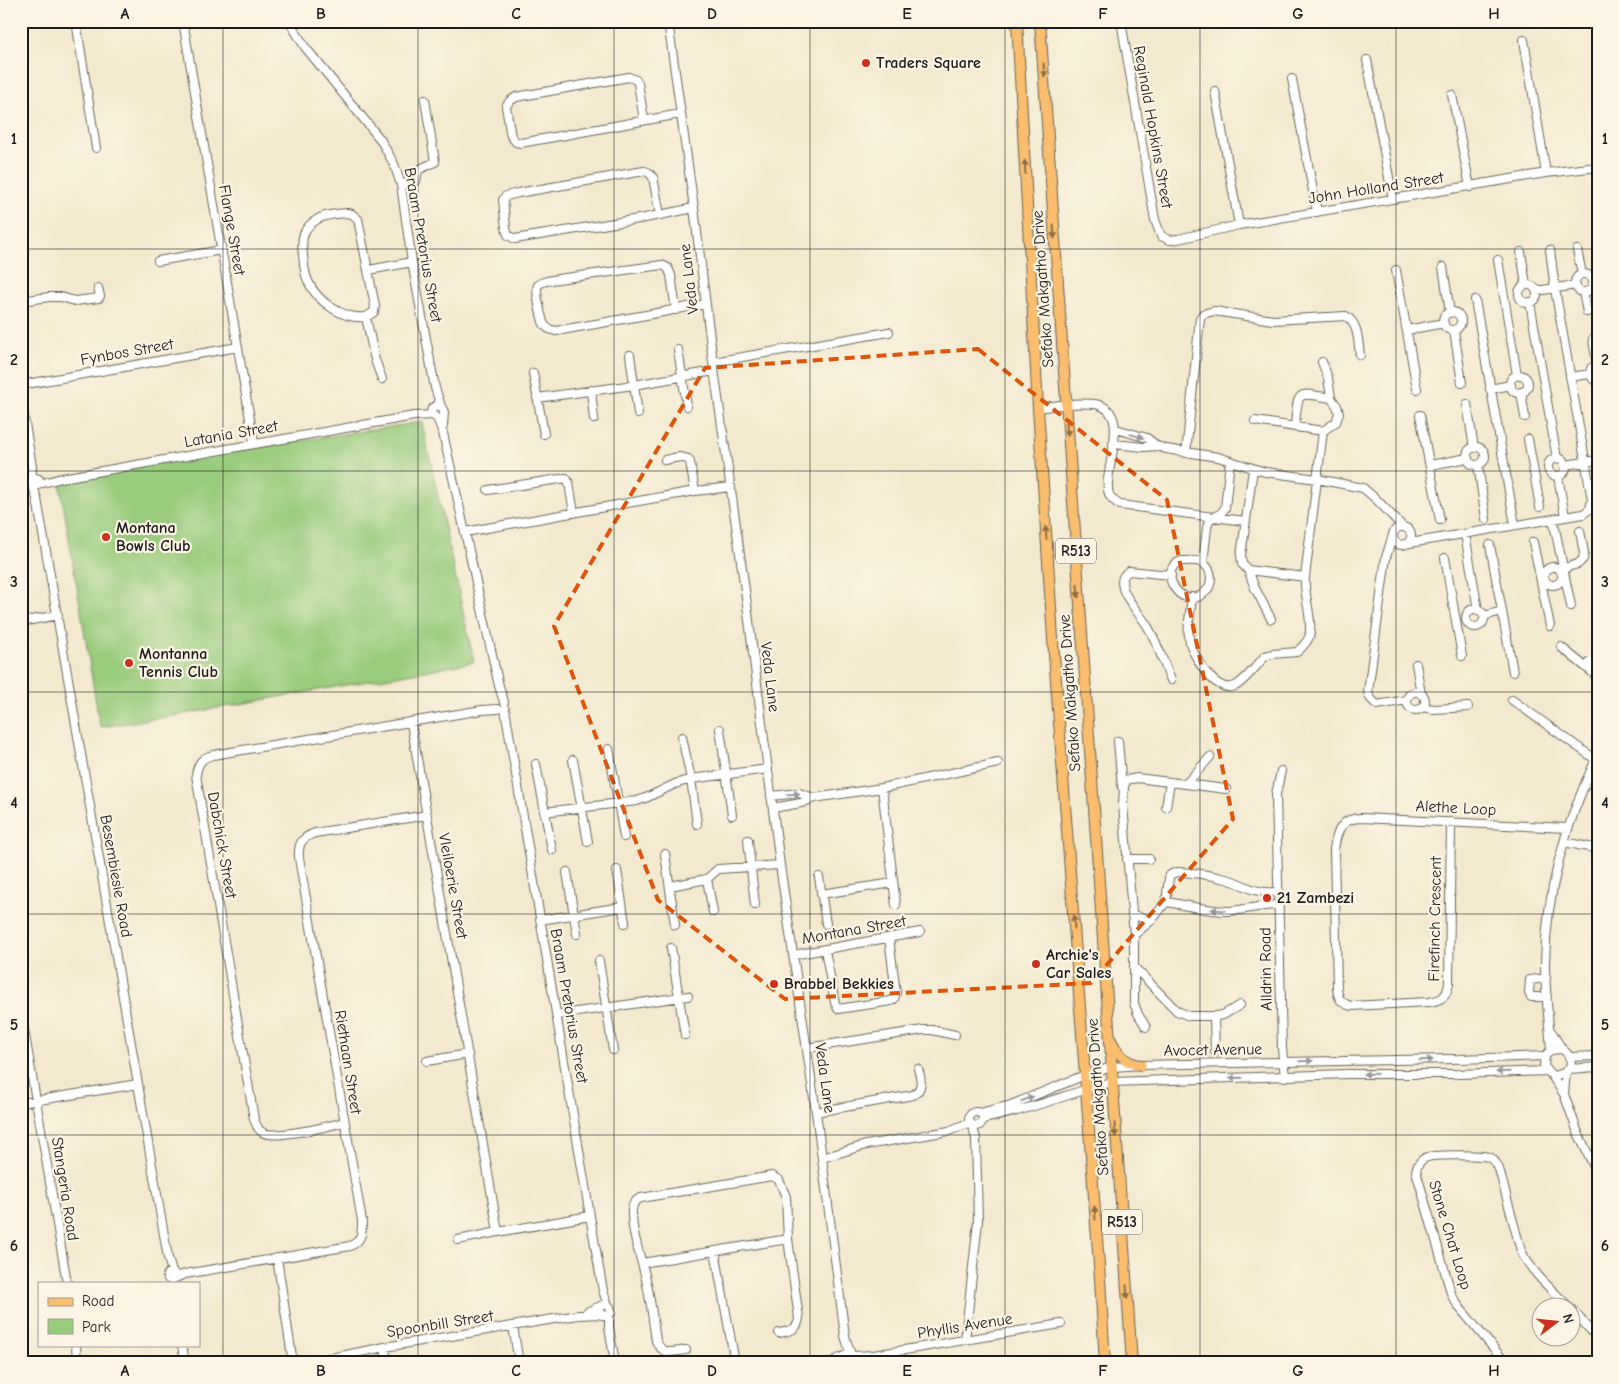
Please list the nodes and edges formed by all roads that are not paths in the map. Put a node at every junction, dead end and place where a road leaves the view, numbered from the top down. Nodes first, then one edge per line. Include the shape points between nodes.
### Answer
1 (76, 21) edge
2 (183, 21) edge
3 (289, 21) edge
4 (668, 21) edge
5 (1017, 21) edge
6 (1040, 21) edge
7 (1121, 21) edge
8 (1595, 21) edge
9 (1598, 38) edge
10 (1524, 40) dead end
11 (1367, 60) dead end
12 (1292, 79) dead end
13 (1215, 91) dead end
14 (1452, 94) dead end
15 (425, 100) dead end
16 (680, 114) junction
17 (644, 120) junction
18 (96, 148) dead end
19 (1598, 167) edge
20 (1546, 173) junction
21 (401, 186) junction
22 (1470, 187) junction
23 (1393, 199) junction
24 (694, 208) junction
25 (1317, 212) junction
26 (660, 216) junction
27 (1239, 225) junction
28 (1161, 236) joint
29 (222, 250) junction
30 (1550, 250) dead end
31 (1577, 250) dead end
32 (1521, 252) dead end
33 (1498, 260) dead end
34 (158, 261) dead end
35 (412, 262) junction
36 (1443, 267) dead end
37 (369, 270) junction
38 (1396, 270) dead end
39 (1582, 274) junction
40 (1595, 283) edge
41 (1576, 284) junction
42 (1526, 285) junction
43 (98, 288) dead end
44 (1555, 289) junction
45 (1536, 291) junction
46 (1583, 292) junction
47 (1519, 295) junction
48 (1505, 298) junction
49 (1474, 300) dead end
50 (21, 301) edge
51 (1530, 302) junction
52 (706, 304) junction
53 (676, 310) junction
54 (1587, 312) dead end
55 (1450, 313) junction
56 (1478, 316) junction
57 (366, 318) junction
58 (1461, 320) junction
59 (1444, 323) junction
60 (1407, 330) junction
61 (1454, 330) junction
62 (889, 332) dead end
63 (1593, 339) dead end
64 (238, 347) junction
65 (678, 350) dead end
66 (630, 355) dead end
67 (1360, 355) dead end
68 (713, 362) junction
69 (1322, 362) dead end
70 (1597, 364) edge
71 (714, 371) junction
72 (533, 373) dead end
73 (1590, 374) junction
74 (1517, 375) junction
75 (682, 376) junction
76 (1570, 377) junction
77 (1543, 378) junction
78 (382, 379) dead end
79 (1528, 381) junction
80 (1598, 381) edge
81 (1462, 383) dead end
82 (21, 385) edge
83 (634, 385) junction
84 (1511, 385) junction
85 (1417, 389) dead end
86 (1490, 389) junction
87 (591, 390) junction
88 (1521, 392) junction
89 (538, 398) junction
90 (1331, 398) junction
91 (21, 399) edge
92 (1066, 404) junction
93 (1467, 404) dead end
94 (687, 406) dead end
95 (1038, 408) junction
96 (436, 412) junction
97 (638, 414) dead end
98 (1420, 415) dead end
99 (1524, 417) dead end
100 (594, 418) dead end
101 (1255, 421) dead end
102 (1295, 426) junction
103 (1116, 429) junction
104 (1323, 431) junction
105 (544, 434) dead end
106 (1528, 439) dead end
107 (254, 443) junction
108 (1114, 444) junction
109 (1157, 446) junction
110 (1474, 448) junction
111 (1501, 451) junction
112 (1186, 453) junction
113 (1484, 454) junction
114 (1468, 458) junction
115 (1557, 459) junction
116 (665, 460) dead end
117 (1598, 460) edge
118 (1230, 461) junction
119 (1584, 463) junction
120 (1430, 465) junction
121 (1478, 465) junction
122 (1566, 465) junction
123 (1253, 468) junction
124 (1549, 469) junction
125 (1534, 471) junction
126 (1558, 476) junction
127 (1317, 479) junction
128 (36, 482) junction
129 (731, 487) junction
130 (488, 490) dead end
131 (695, 491) junction
132 (1540, 507) dead end
133 (574, 513) junction
134 (1565, 516) junction
135 (1214, 517) junction
136 (1486, 519) dead end
137 (1554, 519) junction
138 (1440, 520) dead end
139 (1245, 521) junction
140 (1515, 526) junction
141 (1397, 531) junction
142 (1580, 531) dead end
143 (465, 532) junction
144 (1465, 534) junction
145 (1410, 535) junction
146 (1422, 542) junction
147 (1533, 542) dead end
148 (1402, 544) junction
149 (1490, 545) dead end
150 (1388, 550) junction
151 (1445, 558) dead end
152 (1203, 563) junction
153 (1248, 570) junction
154 (1562, 574) junction
155 (1171, 576) junction
156 (1305, 577) junction
157 (1542, 578) junction
158 (1567, 586) junction
159 (1192, 598) junction
160 (1571, 606) dead end
161 (1502, 611) junction
162 (1481, 613) junction
163 (58, 616) junction
164 (1271, 619) dead end
165 (1467, 620) junction
166 (21, 622) edge
167 (1456, 623) junction
168 (1550, 626) dead end
169 (1561, 647) dead end
170 (1462, 656) dead end
171 (1590, 662) dead end
172 (1416, 664) dead end
173 (1598, 669) edge
174 (1513, 672) dead end
175 (1598, 677) edge
176 (1171, 680) dead end
177 (1420, 694) junction
178 (1407, 700) junction
179 (1512, 700) dead end
180 (501, 706) junction
181 (1422, 707) junction
182 (1468, 707) dead end
183 (411, 723) junction
184 (720, 729) dead end
185 (682, 737) dead end
186 (1118, 741) dead end
187 (609, 750) dead end
188 (1210, 757) dead end
189 (1597, 757) edge
190 (573, 760) dead end
191 (998, 763) dead end
192 (536, 764) dead end
193 (768, 769) junction
194 (1281, 770) dead end
195 (727, 775) junction
196 (691, 779) junction
197 (1170, 782) junction
198 (1186, 784) junction
199 (882, 788) junction
200 (1226, 788) dead end
201 (1123, 792) junction
202 (771, 796) junction
203 (814, 798) junction
204 (618, 803) junction
205 (1166, 807) dead end
206 (581, 808) junction
207 (773, 808) junction
208 (544, 812) junction
209 (427, 815) junction
210 (732, 815) dead end
211 (1345, 822) joint
212 (1451, 822) junction
213 (697, 824) dead end
214 (1567, 828) junction
215 (624, 837) dead end
216 (748, 840) dead end
217 (588, 842) dead end
218 (1564, 842) junction
219 (1598, 848) edge
220 (552, 850) dead end
221 (665, 854) dead end
222 (1149, 859) dead end
223 (1127, 860) junction
224 (780, 865) junction
225 (751, 868) junction
226 (617, 870) dead end
227 (567, 872) dead end
228 (819, 877) dead end
229 (707, 879) junction
230 (893, 883) junction
231 (670, 886) junction
232 (1278, 892) junction
233 (821, 894) junction
234 (1166, 902) junction
235 (755, 905) dead end
236 (896, 905) dead end
237 (1278, 905) junction
238 (622, 907) junction
239 (713, 912) dead end
240 (574, 915) junction
241 (1132, 915) junction
242 (540, 920) junction
243 (1152, 920) junction
244 (625, 923) dead end
245 (826, 924) dead end
246 (675, 926) dead end
247 (920, 932) dead end
248 (577, 934) dead end
249 (1134, 935) junction
250 (889, 938) junction
251 (671, 948) dead end
252 (824, 950) junction
253 (793, 955) junction
254 (599, 961) dead end
255 (1134, 967) junction
256 (1546, 978) junction
257 (688, 996) dead end
258 (1547, 997) junction
259 (679, 998) junction
260 (1240, 1005) dead end
261 (606, 1009) junction
262 (21, 1012) edge
263 (556, 1015) junction
264 (1214, 1017) junction
265 (1108, 1027) junction
266 (1146, 1027) dead end
267 (1550, 1028) junction
268 (686, 1035) dead end
269 (955, 1035) dead end
270 (807, 1048) junction
271 (1562, 1049) junction
272 (613, 1050) dead end
273 (1215, 1052) dead end
274 (1548, 1053) junction
275 (468, 1054) junction
276 (1598, 1056) edge
277 (1570, 1057) junction
278 (427, 1061) dead end
279 (1283, 1062) junction
280 (1142, 1065) junction
281 (1598, 1067) edge
282 (1112, 1068) junction
283 (918, 1069) dead end
284 (1567, 1071) junction
285 (1549, 1074) junction
286 (1085, 1075) junction
287 (1284, 1077) junction
288 (1112, 1082) junction
289 (138, 1084) junction
290 (1086, 1088) junction
291 (1564, 1094) junction
292 (37, 1100) junction
293 (21, 1103) edge
294 (816, 1112) junction
295 (974, 1121) junction
296 (344, 1122) junction
297 (822, 1158) junction
298 (1598, 1175) edge
299 (590, 1216) junction
300 (498, 1232) junction
301 (788, 1239) junction
302 (458, 1240) dead end
303 (715, 1251) junction
304 (277, 1258) junction
305 (642, 1263) junction
306 (172, 1278) edge
307 (67, 1282) edge
308 (1558, 1296) edge
309 (604, 1311) junction
310 (1582, 1321) edge
311 (1061, 1324) dead end
312 (513, 1326) junction
313 (779, 1333) dead end
314 (1598, 1338) edge
315 (965, 1340) junction
316 (76, 1346) edge
317 (182, 1346) edge
318 (385, 1347) junction
319 (686, 1350) dead end
320 (849, 1359) edge
321 (76, 1363) edge
322 (185, 1363) edge
323 (293, 1363) edge
324 (306, 1363) edge
325 (387, 1363) edge
326 (519, 1363) edge
327 (615, 1363) edge
328 (735, 1363) edge
329 (829, 1363) edge
330 (1105, 1363) edge
331 (1132, 1363) edge
332 (1506, 1363) edge

1 - 18 street
2 - 29 street, Flange Street
3 - 21 street, Braam Pretorius Street via 305,47 384,145
4 - 16 street, Veda Lane
95 -> 5 main road, Sefako Makgatho Drive / R513
6 -> 92 main road, Sefako Makgatho Drive / R513
7 - 28 street, Reginald Hopkins Street via 1155,220
8 - 9 street
10 - 20 street
11 - 23 street
12 - 25 street
13 - 27 street
14 - 22 street
15 - 21 street via 435,162 418,170 416,181
16 - 17 street
16 - 24 street, Veda Lane
17 - 17 street via 516,142 511,136 506,106 516,97 629,77 638,83
19 - 20 street, John Holland Street
20 - 22 street, John Holland Street
21 - 35 street, Braam Pretorius Street
22 - 23 street, John Holland Street
23 - 25 street, John Holland Street
24 - 26 street
24 - 52 street, Veda Lane
25 - 27 street, John Holland Street
26 - 26 street via 515,239 508,235 503,200 518,192 644,171 653,177
27 - 28 street, John Holland Street via 1178,240
29 - 34 street
29 - 64 street, Flange Street
30 - 44 street
31 - 39 street
32 - 42 street
33 - 48 street
35 - 37 street
35 - 96 street, Braam Pretorius Street via 435,388
36 - 55 street
37 - 57 street via 375,306 374,312
37 - 57 street via 358,219 352,214 322,216 304,232 306,275 313,290 334,309 352,317
38 - 60 street
39 - 40 street
39 - 41 street
40 - 46 street
41 - 44 street
41 - 46 street
42 - 45 street
42 - 47 street
43 - 50 street via 99,298 91,300 75,301 49,296
44 - 45 street
44 - 76 street
45 - 51 street
46 - 54 street
47 - 48 street
47 - 51 street via 1522,300
48 - 74 street
49 - 56 street
51 - 77 street
52 - 53 street
52 - 68 street, Veda Lane
53 - 53 street via 556,331 544,325 537,292 540,284 558,279 662,265 671,275
55 - 58 street via 1457,314
55 - 59 street
56 - 58 street
56 - 86 street
57 - 78 street
58 - 61 street
59 - 60 street
59 - 61 street via 1446,328
60 - 85 street
61 - 81 street
62 - 68 street
63 - 70 street
64 - 82 street, Fynbos Street
64 - 107 street, Flange Street
65 - 75 street
66 - 83 street
67 - 112 street via 1357,332 1353,321 1346,316 1273,320 1214,311 1203,314
68 - 71 street, Veda Lane
69 - 90 street
70 - 73 street via 1591,368
71 - 75 street
71 - 129 street, Veda Lane
72 - 89 street
73 - 76 street
73 - 80 street
74 - 79 street
74 - 84 street
75 - 83 street
75 - 94 street
76 - 119 street
77 - 79 street
77 - 115 street
79 - 88 street
83 - 87 street
83 - 97 street
84 - 86 street
84 - 88 street via 1513,390
86 - 111 street
87 - 89 street
87 - 100 street
88 - 99 street
89 - 105 street
90 - 102 street via 1300,396
90 - 104 street via 1337,406 1338,418
91 - 128 street, Besembiesie Road
92 - 95 street
92 - 103 street via 1096,404 1113,417
92 -> 265 main road, Sefako Makgatho Drive / R513
93 - 110 street
286 -> 95 main road, Sefako Makgatho Drive / R513
96 - 107 street, Latania Street
96 - 143 street, Braam Pretorius Street
98 - 120 street
101 - 102 street
102 - 104 street
103 - 108 street
103 -> 109 street via 1147,438
104 - 127 street
106 - 125 street
107 - 128 street, Latania Street
108 - 109 street
108 - 135 street via 1108,493 1115,502 1128,507
109 - 112 street
110 - 113 street via 1481,449
110 - 114 street via 1468,452
111 - 113 street
111 - 140 street
112 - 118 street
113 - 121 street via 1484,460
114 - 120 street
114 - 121 street via 1472,464
115 - 122 street
115 - 124 street via 1552,461
116 - 131 street via 688,459
117 - 119 street
118 - 123 street
118 - 135 street via 1225,508
119 - 122 street
119 - 134 street via 1592,506 1583,514
120 - 138 street
121 - 136 street
122 - 126 street via 1564,473
123 - 127 street
123 - 139 street
124 - 125 street
124 - 126 street
125 - 132 street
126 - 134 street
127 - 141 street via 1363,488 1393,516
127 - 156 street
128 - 163 street, Besembiesie Road
129 - 131 street
129 - 193 street, Veda Lane
130 - 133 street via 566,478
131 - 133 street
133 - 143 street
134 - 137 street
135 - 139 street
135 - 152 street via 1209,520 1207,528
137 - 140 street
137 - 154 street
139 - 153 street via 1241,556 1242,564
140 - 144 street
141 - 145 street via 1408,530
141 - 148 street via 1394,540
141 - 150 street
142 - 154 street via 1583,559
143 - 180 street, Braam Pretorius Street
144 - 146 street
144 - 162 street
145 - 146 street
145 - 148 street via 1409,541
146 - 148 street
147 - 157 street
148 - 150 street
149 - 161 street
150 - 178 street via 1368,692 1377,705
151 - 167 street
152 - 155 street via 1177,562
152 - 159 street via 1210,572 1211,583 1204,593
153 - 156 street
153 - 164 street
154 - 157 street via 1558,569 1550,568
154 - 157 street via 1558,584 1552,585
154 - 158 street
154 - 158 street
155 - 159 street via 1176,591
155 - 176 street via 1129,571 1122,580 1124,592 1148,627
156 - 159 street via 1309,637 1296,652 1266,656 1237,686 1230,688 1224,688 1212,679 1190,645
157 - 168 street
158 - 160 street
161 - 162 street
161 - 174 street
162 - 165 street via 1470,612
162 - 165 street via 1482,624 1478,627 1470,625
163 - 166 street
163 - 289 street, Besembiesie Road
165 - 167 street
167 - 170 street
169 - 175 street
171 - 173 street
172 - 177 street
177 - 178 street via 1412,693
177 - 181 street via 1424,699
178 - 181 street via 1412,709
179 - 189 street
180 - 183 street, Dabchick Street
180 - 242 street, Braam Pretorius Street
181 - 182 street
183 - 209 street, Vleiloerie Street
183 - 296 street, Dabchick Street via 213,755 202,759 197,766 254,1119 258,1128 267,1134 278,1135
184 - 195 street
185 - 196 street
186 - 201 street
187 - 204 street
188 - 198 street
189 - 214 street
190 - 206 street
191 - 199 street
192 - 208 street
193 - 195 street
193 - 202 street, Veda Lane
194 - 232 street, Alldrin Road via 1276,794
195 - 196 street
195 - 210 street
196 - 204 street via 643,799
196 - 213 street
197 - 198 street
197 - 201 street via 1131,779 1125,782
197 - 205 street
198 - 200 street
199 - 203 street
199 - 230 street
201 - 223 street
202 -> 203 street via 799,793
202 - 207 street, Veda Lane
203 - 207 street
204 - 206 street
204 - 215 street
206 - 208 street
206 - 217 street
207 - 224 street, Veda Lane
208 - 220 street
209 - 275 street, Vleiloerie Street
209 - 296 street, Riethaan Street via 315,833 304,838 298,847
211 - 212 street, Alethe Loop via 1361,818
211 - 212 street, Firefinch Crescent via 1338,831 1334,849 1336,978 1339,999 1352,1006 1429,1002 1440,1000 1446,994 1449,983
212 - 214 street, Alethe Loop
214 - 218 street
216 - 225 street
218 - 219 street
218 - 256 street via 1550,901
221 - 231 street
222 - 223 street
223 - 241 street
224 - 225 street
224 - 253 street, Veda Lane
225 - 229 street via 718,869
225 - 235 street
226 - 238 street
227 - 240 street
228 - 233 street
229 - 231 street
229 - 239 street
230 - 233 street
230 - 236 street
231 - 246 street
232 - 234 street via 1254,891 1227,880 1176,872 1169,878
232 - 237 street, Alldrin Road
233 - 245 street
237 -> 234 street via 1223,910
234 - 243 street
237 - 279 street, Alldrin Road
238 - 240 street
238 - 244 street
240 - 242 street
240 - 248 street
241 - 243 street
241 - 249 street
242 - 263 street, Braam Pretorius Street
243 - 249 street
247 - 250 street, Montana Street
249 - 255 street
250 - 252 street, Montana Street
250 - 252 street via 896,994 891,1001 838,1009
251 - 259 street
252 - 253 street, Montana Street
253 - 270 street, Veda Lane
254 - 261 street
255 - 264 street via 1179,1013
255 - 266 street via 1134,1003
256 - 258 street
256 - 258 street via 1530,980 1529,993 1531,997
257 - 259 street
258 - 267 street
259 - 261 street
259 - 268 street
260 - 264 street
261 - 263 street
261 - 272 street
262 - 292 street, Stangeria Road
263 - 299 street, Braam Pretorius Street
264 - 273 street
265 - 280 main road via 1111,1041 1121,1056
265 - 282 main road, Sefako Makgatho Drive / R513
267 - 271 street
267 - 274 street
269 - 270 street via 923,1030
270 - 294 street, Veda Lane
271 - 274 street
271 - 277 street
279 -> 274 street, Avocet Avenue via 1456,1059
274 - 285 street via 1544,1066
275 - 278 street
275 - 300 street, Vleiloerie Street
276 - 277 street
277 - 284 street
279 - 280 street, Avocet Avenue
279 - 287 street, Alldrin Road
280 - 282 street, Avocet Avenue
281 - 284 street
282 - 286 street, Avocet Avenue
282 - 288 main road, Sefako Makgatho Drive / R513
283 - 294 street via 921,1085 913,1094
284 - 285 street
284 - 291 street
285 -> 287 street, Avocet Avenue
285 - 291 street
286 - 290 main road, Sefako Makgatho Drive / R513
295 -> 286 street, Avocet Avenue
287 -> 288 street, Avocet Avenue
288 - 290 street, Avocet Avenue
288 -> 331 main road, Sefako Makgatho Drive / R513
289 - 292 street
289 - 306 street, Besembiesie Road
290 - 295 street, Avocet Avenue via 1018,1111
330 -> 290 main road, Sefako Makgatho Drive / R513
291 - 298 street
292 - 293 street
292 - 307 street, Stangeria Road
294 - 297 street, Veda Lane
295 - 297 street via 949,1131 866,1145
295 - 315 street via 978,1221
296 - 304 street, Riethaan Street via 362,1234 357,1243 350,1246
297 - 320 street, Veda Lane
299 - 300 street
299 - 309 street, Braam Pretorius Street
300 - 302 street
301 - 303 street
301 - 305 street via 786,1197 781,1182 772,1176 643,1197 636,1201 632,1210
301 - 313 street via 799,1324 795,1329
303 - 305 street
303 - 328 street
304 - 306 street, Riethaan Street
304 - 323 street
305 - 319 street via 658,1346 667,1352
308 - 332 street, Stone Chat Loop via 1521,1251 1499,1169 1493,1159 1434,1156 1419,1162 1416,1171 1452,1296
309 - 312 street, Spoonbill Street
309 - 327 street
310 - 314 street
311 - 315 street, Phyllis Avenue
312 - 318 street, Spoonbill Street
312 - 326 street
315 - 320 street, Phyllis Avenue
316 - 321 street
317 - 322 street
318 - 324 street, Spoonbill Street
318 - 325 street
320 - 329 street, Phyllis Avenue

